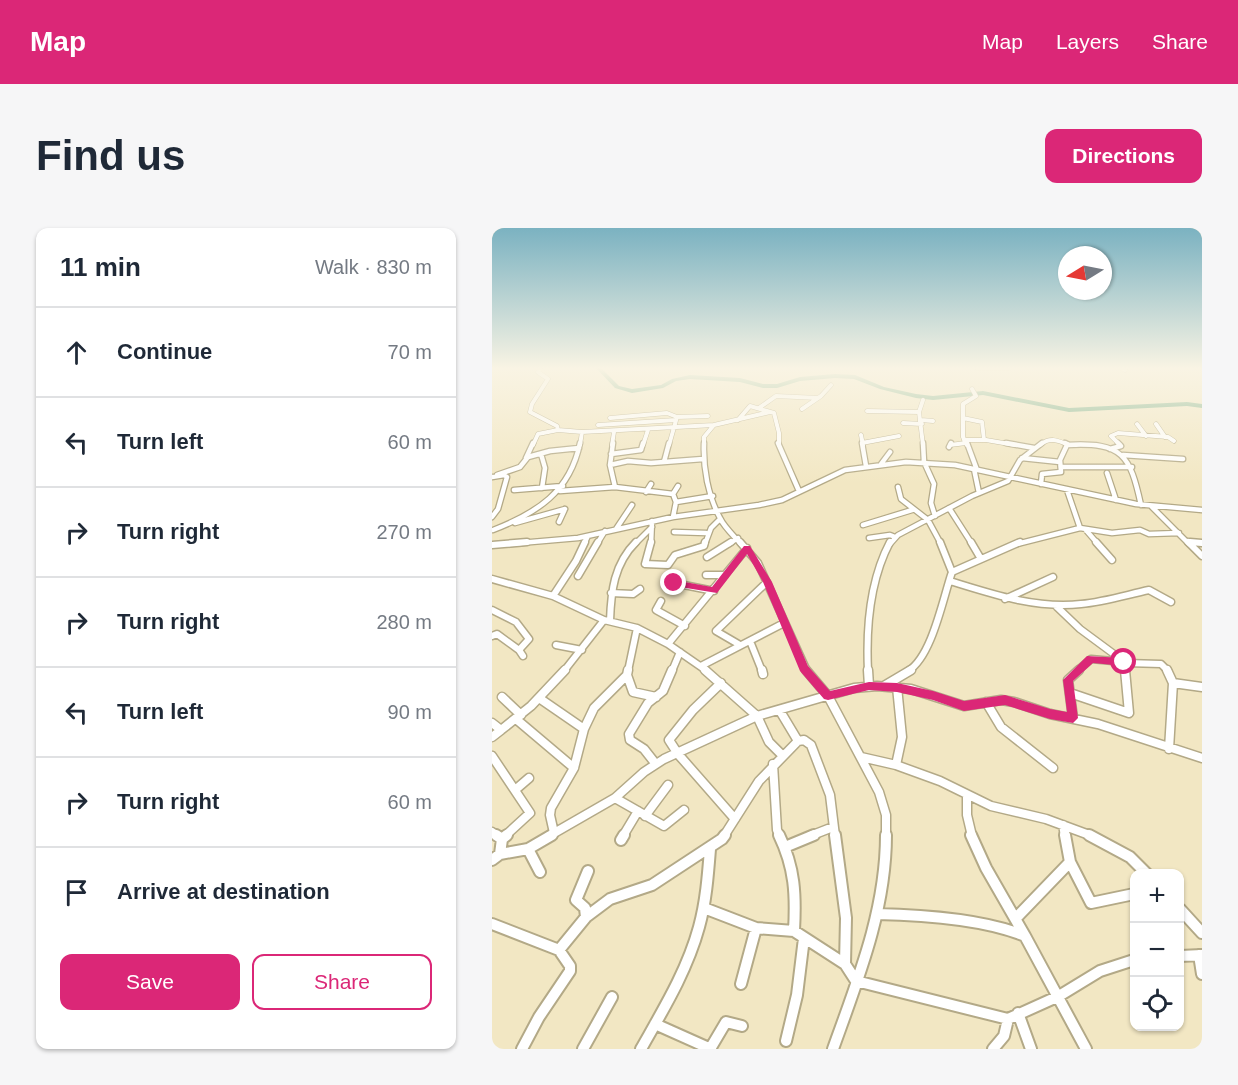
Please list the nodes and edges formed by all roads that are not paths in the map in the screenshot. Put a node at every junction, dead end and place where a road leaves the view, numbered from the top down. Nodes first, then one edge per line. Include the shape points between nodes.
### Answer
1 (531, 406) edge
2 (748, 406) edge
3 (750, 406) edge
4 (806, 406) edge
5 (921, 406) edge
6 (963, 406) edge
7 (759, 408) joint
8 (802, 409) dead end
9 (772, 411) junction
10 (867, 411) dead end
11 (919, 412) junction
12 (708, 416) dead end
13 (610, 418) dead end
14 (963, 418) junction
15 (677, 419) junction
16 (738, 420) junction
17 (933, 421) dead end
18 (922, 422) junction
19 (903, 423) dead end
20 (1137, 424) dead end
21 (1156, 424) dead end
22 (598, 425) dead end
23 (714, 425) junction
24 (675, 428) junction
25 (558, 430) junction
26 (648, 430) junction
27 (582, 432) junction
28 (614, 432) junction
29 (861, 435) dead end
30 (899, 436) dead end
31 (1146, 436) junction
32 (1165, 436) junction
33 (984, 440) junction
34 (1174, 441) dead end
35 (965, 442) junction
36 (862, 443) junction
37 (1069, 445) junction
38 (579, 447) junction
39 (949, 447) dead end
40 (1034, 448) junction
41 (1109, 449) junction
42 (890, 452) dead end
43 (541, 454) junction
44 (611, 454) junction
45 (1122, 455) junction
46 (526, 458) junction
47 (1022, 458) junction
48 (703, 459) junction
49 (1183, 459) dead end
50 (664, 462) junction
51 (924, 462) junction
52 (881, 464) junction
53 (1061, 464) junction
54 (610, 465) junction
55 (866, 466) junction
56 (1132, 467) junction
57 (976, 470) junction
58 (1107, 473) dead end
59 (495, 476) edge
60 (1009, 478) junction
61 (651, 484) dead end
62 (1041, 484) junction
63 (678, 486) dead end
64 (615, 487) junction
65 (898, 487) dead end
66 (542, 488) junction
67 (562, 489) junction
68 (514, 490) dead end
69 (1067, 490) junction
70 (799, 491) junction
71 (646, 492) junction
72 (980, 493) junction
73 (673, 495) junction
74 (713, 496) junction
75 (1116, 500) junction
76 (676, 502) junction
77 (632, 505) dead end
78 (1141, 505) junction
79 (1151, 506) junction
80 (949, 508) junction
81 (912, 510) junction
82 (1202, 510) edge
83 (718, 511) junction
84 (492, 517) edge
85 (673, 517) junction
86 (932, 518) junction
87 (720, 519) junction
88 (559, 522) dead end
89 (652, 524) junction
90 (509, 525) junction
91 (864, 525) dead end
92 (1082, 528) junction
93 (616, 529) junction
94 (492, 530) edge
95 (605, 531) junction
96 (674, 532) dead end
97 (706, 533) junction
98 (1179, 533) junction
99 (588, 536) junction
100 (895, 537) junction
101 (738, 538) junction
102 (869, 538) dead end
103 (1187, 542) junction
104 (1202, 543) edge
105 (492, 545) edge
106 (747, 548) junction
107 (1202, 556) edge
108 (707, 557) dead end
109 (981, 559) junction
110 (1112, 560) dead end
111 (952, 572) junction
112 (706, 575) dead end
113 (725, 575) junction
114 (578, 576) dead end
115 (1053, 577) dead end
116 (492, 579) edge
117 (950, 581) junction
118 (767, 582) junction
119 (674, 583) dead end
120 (640, 589) dead end
121 (714, 591) junction
122 (611, 594) junction
123 (553, 596) junction
124 (1005, 599) junction
125 (661, 601) dead end
126 (1171, 602) dead end
127 (1056, 606) junction
128 (492, 610) edge
129 (608, 620) junction
130 (784, 623) junction
131 (685, 626) junction
132 (637, 628) junction
133 (492, 636) edge
134 (750, 641) junction
135 (668, 644) junction
136 (556, 645) dead end
137 (740, 645) junction
138 (582, 650) junction
139 (680, 651) junction
140 (1124, 662) junction
141 (701, 666) junction
142 (763, 674) dead end
143 (627, 675) junction
144 (721, 683) junction
145 (1173, 683) junction
146 (869, 686) junction
147 (884, 686) junction
148 (897, 687) junction
149 (1202, 687) edge
150 (1070, 693) junction
151 (828, 696) junction
152 (502, 697) dead end
153 (656, 697) junction
154 (539, 698) junction
155 (986, 702) junction
156 (780, 711) junction
157 (758, 716) junction
158 (518, 717) junction
159 (1073, 718) junction
160 (492, 723) edge
161 (584, 729) junction
162 (501, 730) junction
163 (492, 737) edge
164 (798, 741) junction
165 (1168, 749) junction
166 (678, 754) junction
167 (782, 755) junction
168 (492, 756) edge
169 (861, 757) junction
170 (1202, 758) edge
171 (656, 763) junction
172 (772, 764) junction
173 (896, 765) junction
174 (574, 768) junction
175 (1053, 768) dead end
176 (529, 778) dead end
177 (668, 785) dead end
178 (515, 790) junction
179 (967, 795) junction
180 (615, 798) junction
181 (684, 810) dead end
182 (641, 813) junction
183 (735, 819) junction
184 (1063, 825) junction
185 (832, 827) junction
186 (492, 832) edge
187 (554, 833) junction
188 (502, 839) junction
189 (621, 840) dead end
190 (785, 847) junction
191 (528, 849) junction
192 (710, 849) junction
193 (496, 857) edge
194 (1070, 862) junction
195 (1143, 869) edge
196 (588, 871) dead end
197 (540, 872) dead end
198 (1130, 895) edge
199 (704, 908) junction
200 (876, 914) junction
201 (1184, 914) edge
202 (586, 917) junction
203 (1017, 917) junction
204 (492, 924) edge
205 (756, 928) junction
206 (1202, 933) edge
207 (799, 934) junction
208 (1025, 936) junction
209 (559, 950) junction
210 (1200, 955) edge
211 (1184, 956) edge
212 (1130, 961) edge
213 (845, 964) junction
214 (1202, 974) edge
215 (856, 981) junction
216 (741, 984) dead end
217 (1059, 996) junction
218 (612, 998) dead end
219 (1013, 1016) junction
220 (655, 1024) junction
221 (742, 1026) dead end
222 (786, 1041) dead end
223 (522, 1049) edge
224 (583, 1049) edge
225 (641, 1049) edge
226 (711, 1049) edge
227 (833, 1049) edge
228 (993, 1049) edge
229 (1031, 1049) edge
230 (1086, 1049) edge

1 - 25 street via 530,412
2 - 16 street
3 - 7 street
4 - 8 street
5 - 11 street
6 - 14 street
7 - 9 street
9 - 16 street
9 - 70 street via 778,444
10 - 11 street
11 - 18 street
12 - 15 street
13 - 15 street via 665,413
14 - 33 street via 982,422
14 - 35 street
15 - 22 street
15 - 24 street
16 - 23 street
17 - 18 street
18 - 19 street
18 - 51 street
20 - 31 street
21 - 32 street
23 - 24 street
23 - 48 street via 704,437
24 - 26 street
24 - 50 street
25 - 27 street
25 - 46 street via 538,434
26 - 28 street
26 - 44 street via 641,450
27 - 28 street
27 - 38 street
28 - 44 street
29 - 36 street
30 - 36 street
31 - 32 street
31 - 41 street via 1112,435 1121,446
32 - 34 street
33 - 35 street
33 - 40 street
35 - 39 street via 951,443
35 - 57 street
36 - 55 street
37 - 40 street via 1049,439
37 - 41 street
37 - 53 street
38 - 43 street
38 - 67 street
40 - 47 street
41 - 45 street
42 - 52 street
43 - 46 street
43 - 66 street via 545,468
44 - 54 street
45 - 49 street
45 - 56 street
46 - 59 street via 520,467
47 - 53 street
47 - 60 street
48 - 50 street
48 - 74 street
50 - 54 street
51 - 52 street
51 - 57 street
51 - 86 street via 934,484
52 - 55 street
53 - 56 street
53 - 62 street via 1059,473 1042,474
54 - 64 street
55 - 70 street via 845,470
56 - 78 street
57 - 60 street
57 - 72 street
58 - 75 street
59 - 84 street via 507,477
60 - 62 street
60 - 72 street
61 - 71 street
62 - 69 street
63 - 73 street
64 - 67 street
64 - 71 street
65 - 81 street via 898,496
66 - 67 street
66 - 68 street
67 - 90 street
69 - 75 street
69 - 92 street
70 - 83 street via 776,501
71 - 73 street
72 - 80 street
73 - 76 street
74 - 76 street
74 - 83 street
75 - 78 street
76 - 85 street
77 - 93 street
78 - 79 street
79 - 82 street
79 - 98 street
80 - 86 street
80 - 109 street via 961,520
81 - 86 street
81 - 91 street
83 - 85 street
83 - 87 street
85 - 89 street
86 - 100 street
86 - 111 street
87 - 97 street
87 - 101 street
88 - 90 street via 566,510
89 - 93 street
89 - 97 street via 647,565 668,565 675,555 704,546
89 - 122 street via 622,558
90 - 94 street
92 - 98 street via 1112,533
92 - 109 street via 1023,541
92 - 110 street
93 - 95 street
95 - 99 street
95 - 114 street
96 - 97 street
98 - 103 street
99 - 105 street
99 - 123 street
100 - 102 street
100 - 146 street via 882,558 866,635
101 - 106 street
101 - 108 street
103 - 104 street
103 - 107 street
106 - 113 street
106 - 118 street
109 - 111 street
111 - 117 street
112 - 113 street
113 - 121 street
115 - 124 street
116 - 123 street
117 - 124 street
117 - 147 street via 920,662
118 - 130 street
118 - 137 street via 716,631
119 - 121 street
120 - 122 street via 633,594
121 - 131 street
122 - 129 street
123 - 129 street
124 - 127 street
125 - 131 street via 656,610
126 - 127 street via 1149,590 1100,602
127 - 140 street
128 - 133 street via 516,622 529,639 521,653 497,634
129 - 132 street
129 - 138 street
130 - 134 street
130 - 151 street via 804,668
131 - 135 street
132 - 135 street
132 - 143 street
134 - 137 street
134 - 142 street
135 - 139 street
136 - 138 street
137 - 141 street
138 - 154 street
139 - 141 street
139 - 153 street via 663,691
140 - 145 street via 1161,664
140 - 150 street via 1091,659 1068,680
140 - 150 street via 1129,712
141 - 144 street
143 - 153 street via 633,692
143 - 161 street via 594,708
144 - 157 street
144 - 166 street via 670,738
145 - 149 street
145 - 165 street
146 - 147 street
146 - 151 street
147 - 148 street
148 - 155 street via 964,706
148 - 173 street via 902,737
150 - 159 street
151 - 156 street
151 - 169 street
152 - 158 street
153 - 171 street via 648,703 629,737
154 - 158 street
154 - 161 street
155 - 159 street via 1005,700
155 - 175 street via 1001,727
156 - 157 street
156 - 164 street
157 - 166 street
157 - 167 street via 769,742
158 - 162 street
158 - 174 street
159 - 165 street
160 - 162 street
161 - 174 street
162 - 163 street
164 - 167 street
164 - 185 street via 809,741 827,783
165 - 170 street
166 - 171 street
166 - 183 street
167 - 172 street
168 - 178 street
169 - 173 street
169 - 200 street via 886,815 886,864
171 - 180 street
172 - 183 street
172 - 190 street via 777,830
173 - 179 street
174 - 187 street via 551,808
176 - 178 street
177 - 182 street
178 - 188 street via 530,813
179 - 184 street via 991,806
179 - 203 street via 966,816 976,849
180 - 182 street
180 - 187 street
181 - 182 street via 664,826
182 - 189 street
183 - 192 street
184 - 194 street
184 - 195 street via 1111,845
185 - 190 street
185 - 213 street via 846,918
186 - 188 street
187 - 191 street
188 - 193 street
190 - 207 street via 797,900
191 - 193 street
191 - 197 street
192 - 199 street
192 - 202 street via 692,856 642,890 610,899
194 - 198 street via 1091,903
194 - 203 street
196 - 202 street via 576,900 585,908
199 - 205 street
199 - 220 street via 692,950
200 - 208 street via 917,915 1010,930
200 - 215 street
201 - 206 street
202 - 209 street
203 - 208 street
204 - 209 street
205 - 207 street
205 - 216 street
207 - 213 street
207 - 222 street via 797,994
208 - 217 street
209 - 223 street via 570,970
210 - 211 street
210 - 214 street
212 - 217 street via 1100,971
213 - 215 street
215 - 219 street
215 - 227 street
217 - 219 street
217 - 230 street
218 - 224 street
219 - 228 street
219 - 229 street
220 - 225 street
220 - 226 street
221 - 226 street via 726,1022

